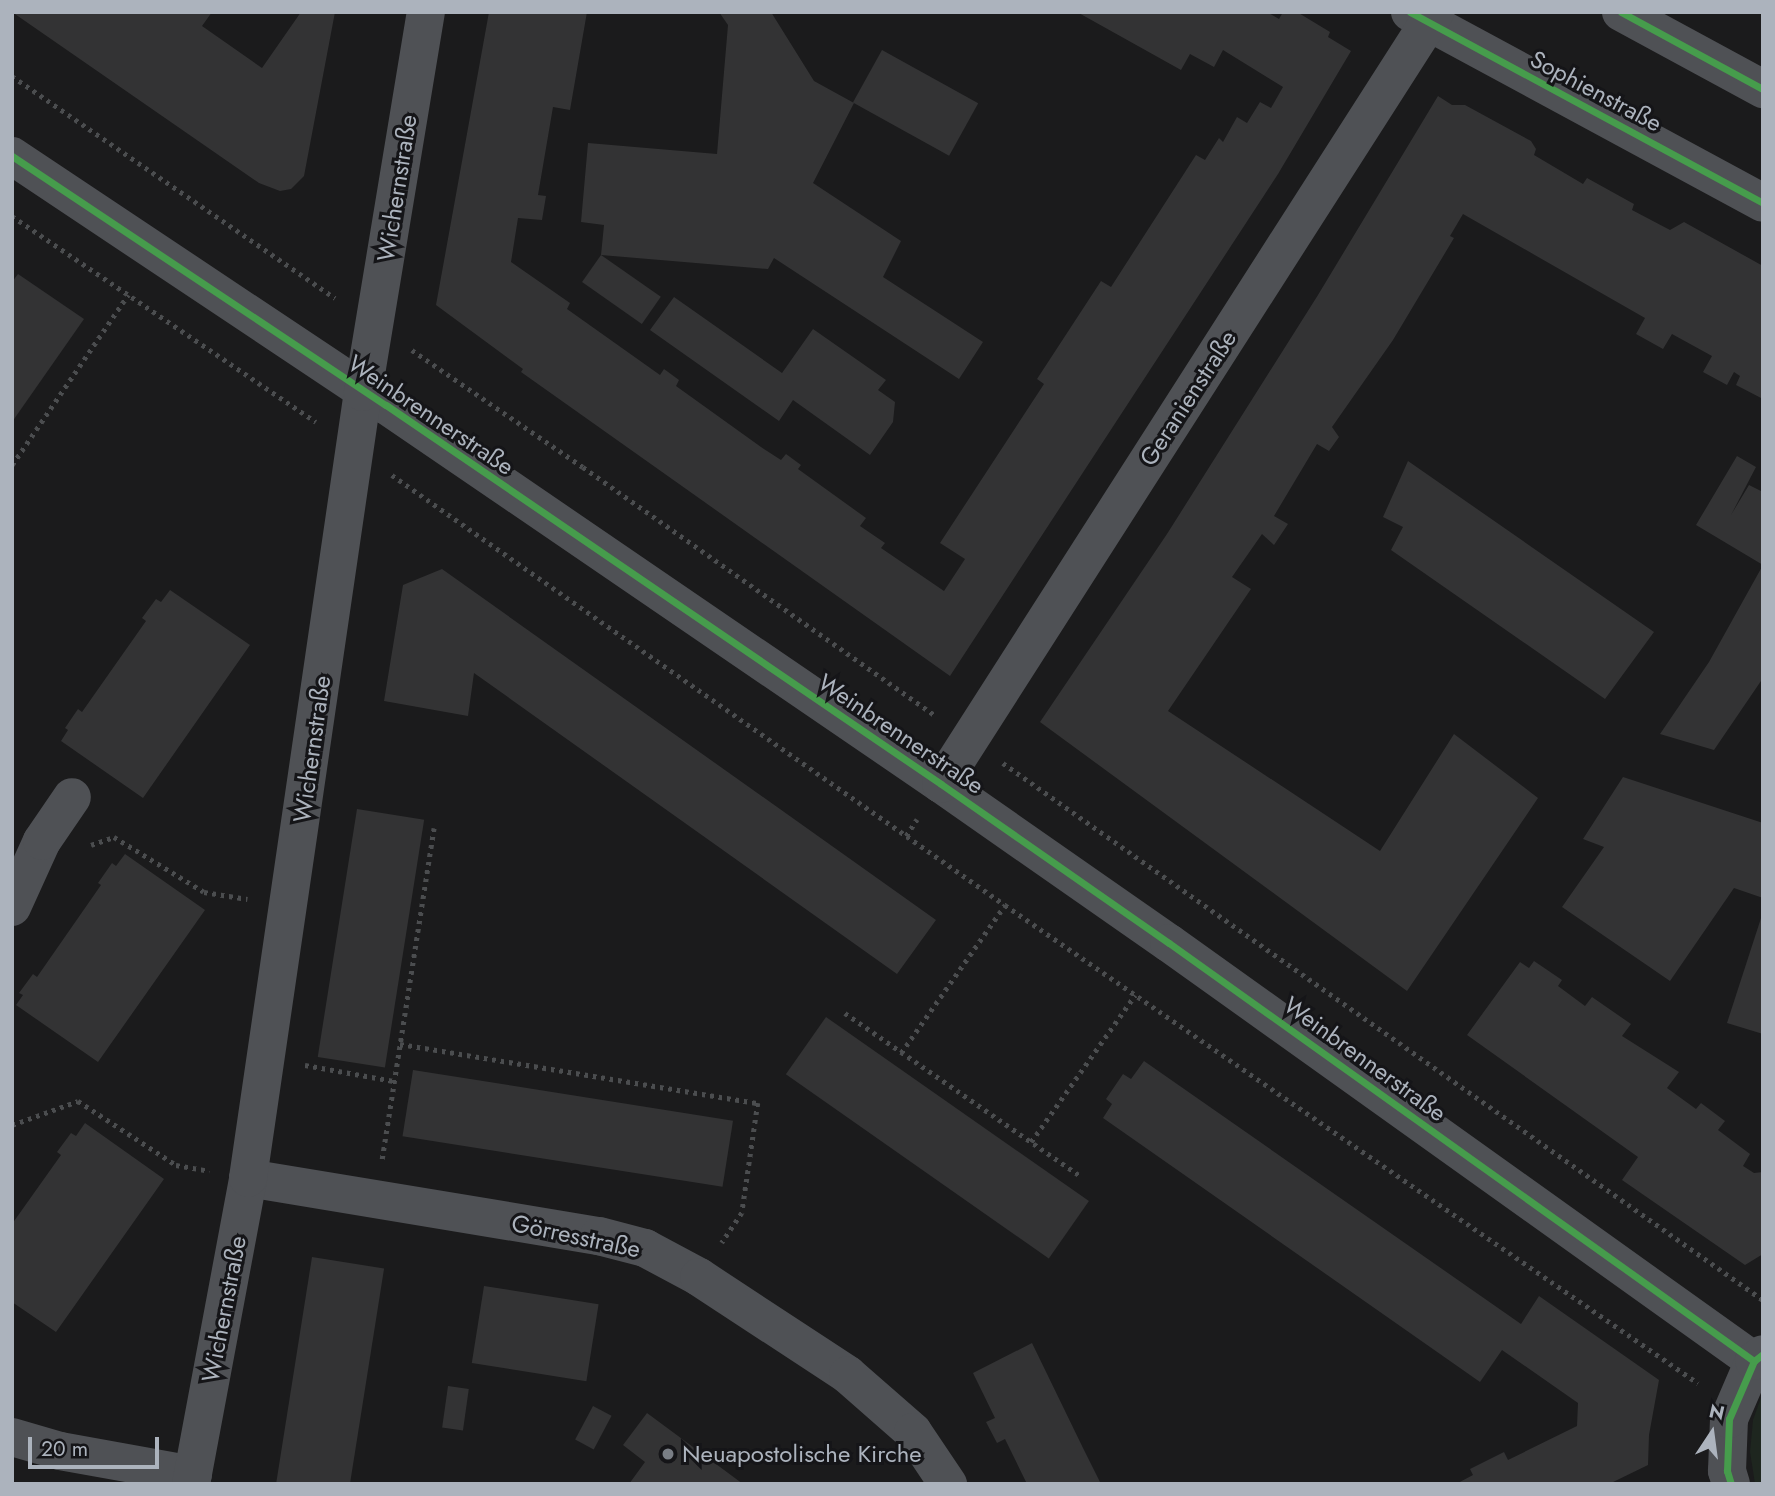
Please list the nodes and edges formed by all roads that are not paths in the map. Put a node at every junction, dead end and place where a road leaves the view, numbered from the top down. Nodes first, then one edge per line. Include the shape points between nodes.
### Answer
1 (426, 12) edge
2 (1622, 12) edge
3 (1425, 16) edge
4 (1763, 89) edge
5 (12, 156) edge
6 (1763, 202) edge
7 (363, 392) junction
8 (941, 784) junction
9 (72, 797) dead end
10 (12, 907) edge
11 (248, 1178) junction
12 (1758, 1357) edge
13 (12, 1437) edge
14 (192, 1479) edge
15 (1719, 1479) edge
16 (947, 1484) edge

1 - 7 street, Wichernstraße
2 - 4 street
3 - 6 street, Sophienstraße
3 - 8 street, Geranienstraße
5 - 7 street, Weinbrennerstraße
7 - 8 street, Weinbrennerstraße
7 - 11 street, Wichernstraße
8 - 12 street, Weinbrennerstraße
9 - 10 street via 42,841
11 - 14 street, Wichernstraße
11 - 16 street, Görresstraße via 598,1236 645,1248 699,1277 848,1375 912,1432
12 - 15 street via 1729,1419
13 - 14 street

